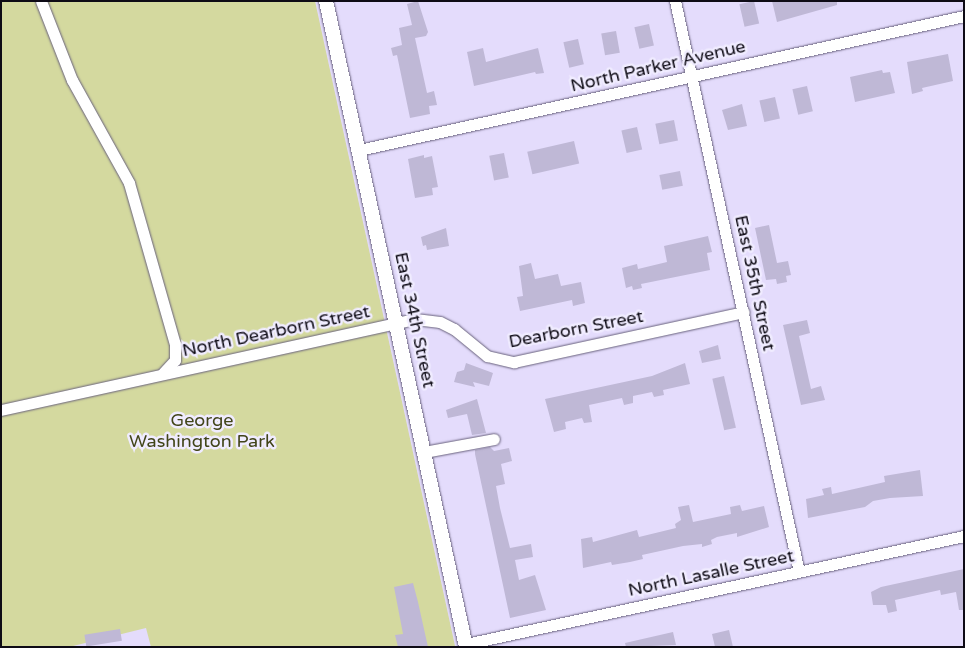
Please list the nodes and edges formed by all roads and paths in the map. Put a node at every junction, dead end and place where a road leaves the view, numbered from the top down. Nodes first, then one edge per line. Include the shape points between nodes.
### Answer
1 (41, 1) edge
2 (326, 1) edge
3 (675, 1) edge
4 (964, 16) edge
5 (692, 76) junction
6 (359, 150) junction
7 (744, 312) junction
8 (396, 323) junction
9 (163, 373) junction
10 (1, 410) edge
11 (494, 439) dead end
12 (424, 452) junction
13 (964, 536) edge
14 (799, 572) junction
15 (466, 646) edge

1 - 9 street, North Dearborn Street via 72,80 128,183 176,349 175,360
2 - 6 main road, East 34th Street
3 - 5 street, East 35th Street
4 - 5 street, North Parker Avenue
5 - 6 street, North Parker Avenue
5 - 7 street, East 35th Street
6 - 8 main road, East 34th Street
7 - 8 street, Dearborn Street via 514,362 487,356 454,329 440,322 420,319
7 - 14 street, East 35th Street
8 - 9 street, North Dearborn Street
8 - 12 main road, East 34th Street
9 - 10 street, North Dearborn Street
11 - 12 street
12 - 15 main road, East 34th Street
13 - 14 street, North Lasalle Street
14 - 15 street, North Lasalle Street

